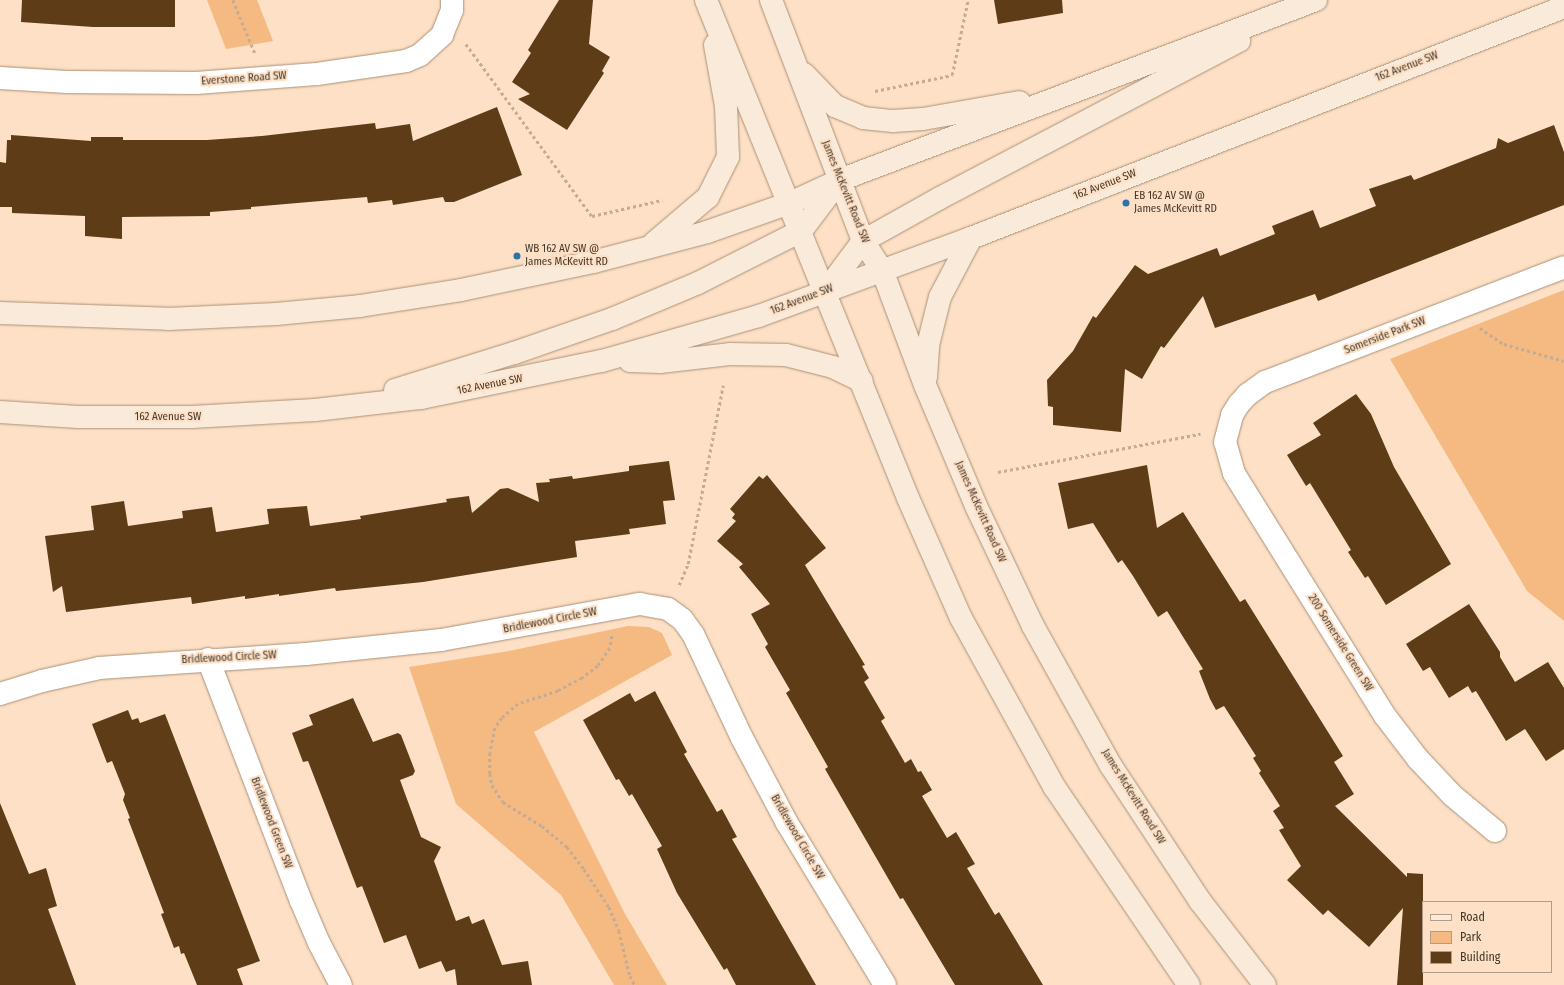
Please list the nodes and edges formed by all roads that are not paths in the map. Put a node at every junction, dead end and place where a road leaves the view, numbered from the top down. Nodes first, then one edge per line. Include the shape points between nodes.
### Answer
1 (771, 0) edge
2 (706, 1) edge
3 (1309, 3) edge
4 (1564, 7) edge
5 (450, 10) edge
6 (793, 60) junction
7 (0, 78) edge
8 (1056, 97) junction
9 (840, 180) junction
10 (790, 203) junction
11 (801, 231) junction
12 (971, 238) junction
13 (863, 241) junction
14 (650, 247) junction
15 (1564, 267) edge
16 (882, 270) junction
17 (825, 292) junction
18 (0, 313) edge
19 (602, 361) junction
20 (862, 381) junction
21 (925, 385) junction
22 (329, 409) junction
23 (0, 412) edge
24 (1228, 429) joint
25 (208, 659) junction
26 (0, 694) edge
27 (1495, 831) dead end
28 (342, 985) edge
29 (885, 985) edge
30 (1189, 985) edge
31 (1265, 985) edge

1 - 6 main road, James McKevitt Road SW
2 - 10 main road
2 - 14 main road via 726,106 728,157 708,197
3 - 8 main road
3 - 13 main road
4 - 12 main road, 162 Avenue SW
5 - 7 street, Everstone Road SW via 442,35 420,55 406,61 317,74 264,78 129,83
6 - 8 main road via 835,106 863,118 923,119
6 - 9 main road, James McKevitt Road SW
8 - 9 main road
9 - 10 main road
9 - 11 main road
9 - 13 main road, James McKevitt Road SW
10 - 11 main road
10 - 14 main road via 707,232
11 - 17 main road
11 - 22 main road via 698,283 612,319 450,374
12 - 16 main road, 162 Avenue SW
12 - 21 main road via 940,296 928,345
13 - 16 main road, James McKevitt Road SW
13 - 17 main road
14 - 18 main road via 526,278 360,306 168,319
15 - 24 street, Somerside Park SW via 1265,382 1246,395 1232,415
16 - 17 main road, 162 Avenue SW
16 - 21 main road, James McKevitt Road SW
17 - 19 main road, 162 Avenue SW via 697,336
17 - 20 main road
19 - 20 main road via 660,362 730,354 786,354 833,367
19 - 22 main road, 162 Avenue SW via 421,398
20 - 30 main road via 911,505 961,618 993,679 1055,788
21 - 31 main road, James McKevitt Road SW via 976,506 1033,626 1107,759 1200,901
22 - 23 main road, 162 Avenue SW via 192,417 78,417
24 - 27 street, 200 Somerside Green SW via 1226,442 1234,473 1385,716 1452,795
25 - 26 street, Bridlewood Circle SW via 99,668
25 - 28 street, Bridlewood Green SW via 301,901 319,943
25 - 29 street, Bridlewood Circle SW via 306,654 441,640 640,604 668,610 682,619 693,634 742,738 787,823

